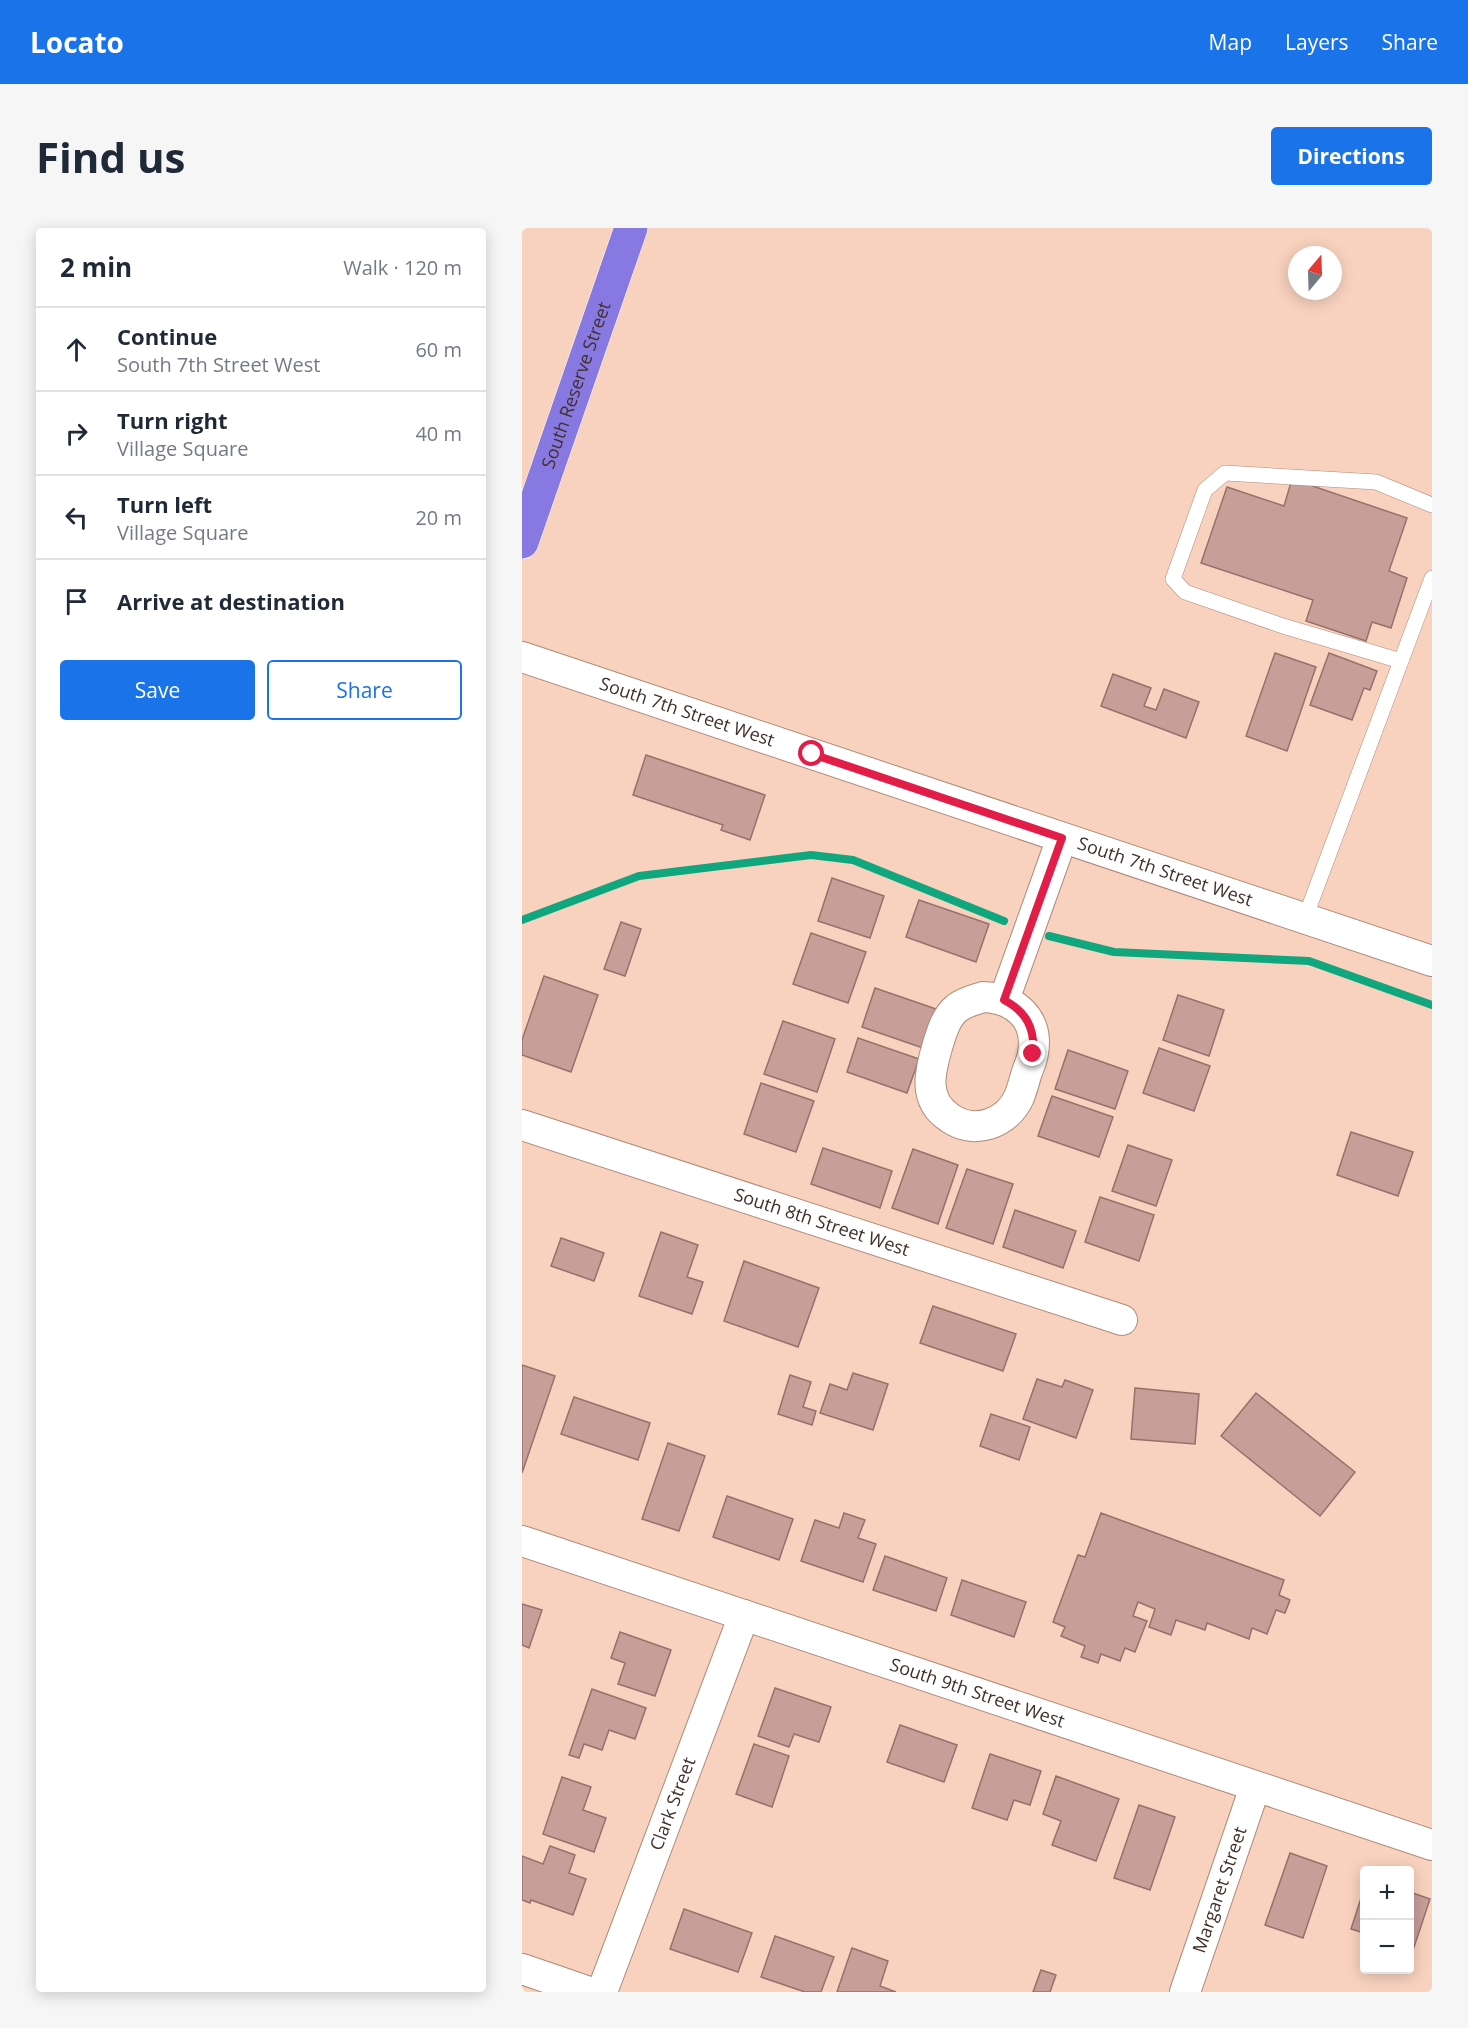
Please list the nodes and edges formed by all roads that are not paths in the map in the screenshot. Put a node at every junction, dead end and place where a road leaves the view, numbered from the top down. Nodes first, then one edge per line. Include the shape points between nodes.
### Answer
1 (631, 228) edge
2 (1432, 506) edge
3 (522, 543) edge
4 (1432, 578) edge
5 (522, 657) edge
6 (1401, 661) junction
7 (1062, 838) junction
8 (1305, 918) junction
9 (1432, 961) edge
10 (1004, 1000) dead end
11 (522, 1125) edge
12 (1122, 1320) dead end
13 (522, 1541) edge
14 (744, 1615) junction
15 (1255, 1787) junction
16 (1432, 1845) edge
17 (522, 1969) edge
18 (589, 1992) edge
19 (602, 1992) edge
20 (1185, 1992) edge

1 - 3 highway, South Reserve Street
2 - 6 lane via 1376,482 1225,473 1205,489 1173,579 1185,592
4 - 6 lane
5 - 7 street, South 7th Street West
6 - 8 lane
7 - 8 street, South 7th Street West
7 - 10 street
8 - 9 street, South 7th Street West
11 - 12 street, South 8th Street West
13 - 14 street, South 9th Street West
14 - 15 street, South 9th Street West
14 - 19 street, Clark Street
15 - 16 street, South 9th Street West
15 - 20 street, Margaret Street
17 - 18 street

